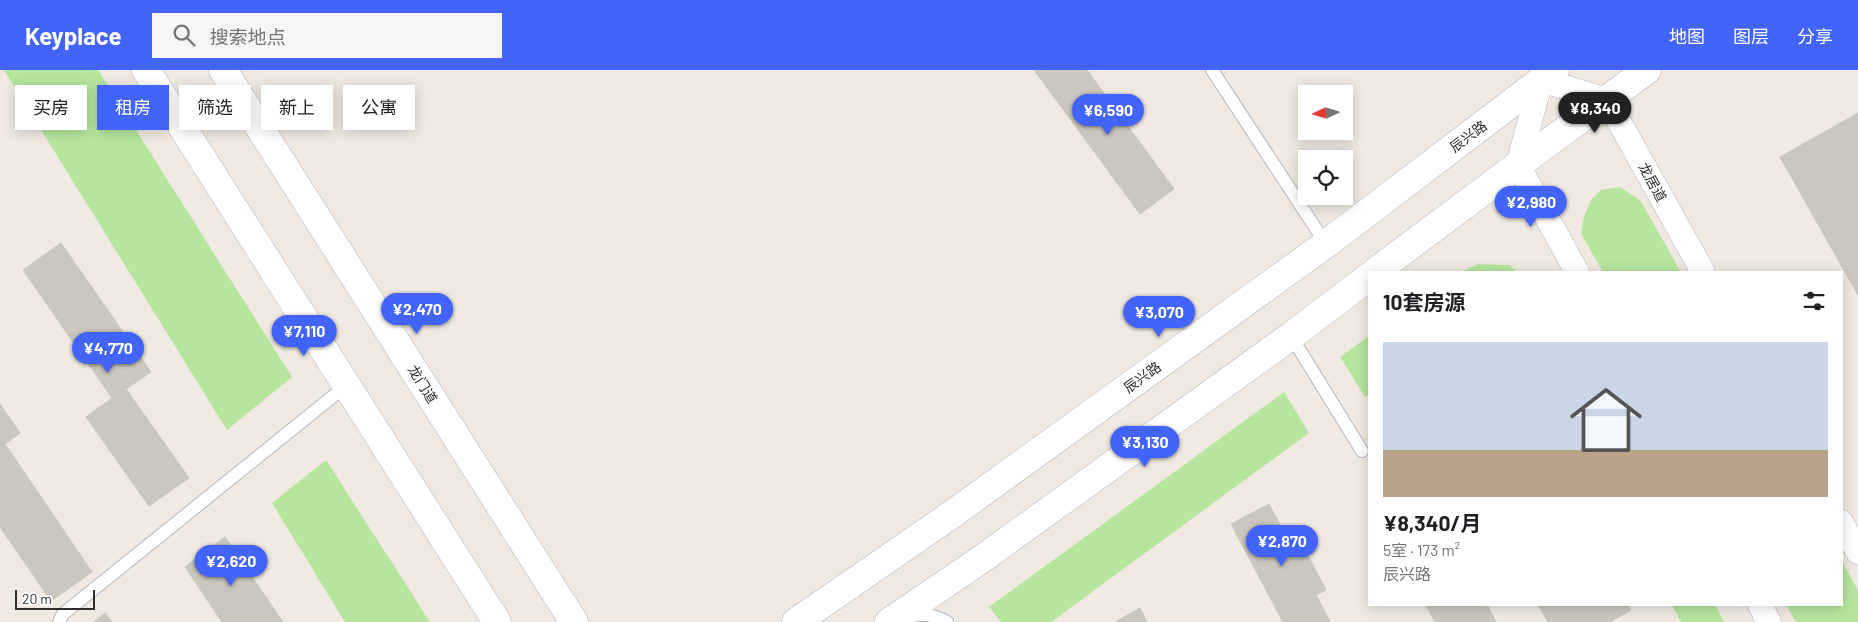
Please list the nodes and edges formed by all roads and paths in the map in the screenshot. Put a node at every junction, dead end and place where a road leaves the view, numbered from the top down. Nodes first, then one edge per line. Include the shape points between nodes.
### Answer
1 (146, 70) edge
2 (223, 70) edge
3 (1212, 70) edge
4 (1648, 70) edge
5 (1544, 73) edge
6 (1606, 100) junction
7 (1518, 165) junction
8 (1326, 244) junction
9 (1376, 271) edge
10 (1576, 271) edge
11 (1702, 271) edge
12 (1368, 279) edge
13 (1291, 336) junction
14 (347, 385) junction
15 (1362, 451) dead end
16 (1843, 526) edge
17 (1858, 552) edge
18 (1761, 606) edge
19 (891, 621) edge
20 (59, 622) edge
21 (497, 622) edge
22 (574, 622) edge
23 (796, 622) edge
24 (947, 622) edge
25 (1769, 622) edge

1 - 14 main road
2 - 22 main road, 龙门道
3 - 8 lane
4 - 6 main road
5 - 6 street
5 - 7 street
5 - 8 main road, 辰兴路
6 - 7 main road
6 - 11 street, 龙居道
7 - 9 main road
7 - 10 street
8 - 23 main road, 辰兴路 via 951,515
12 - 13 main road
13 - 15 lane
13 - 19 main road
14 - 20 lane via 63,614
14 - 21 main road
16 - 17 street
18 - 25 street
19 - 24 lane via 924,614

